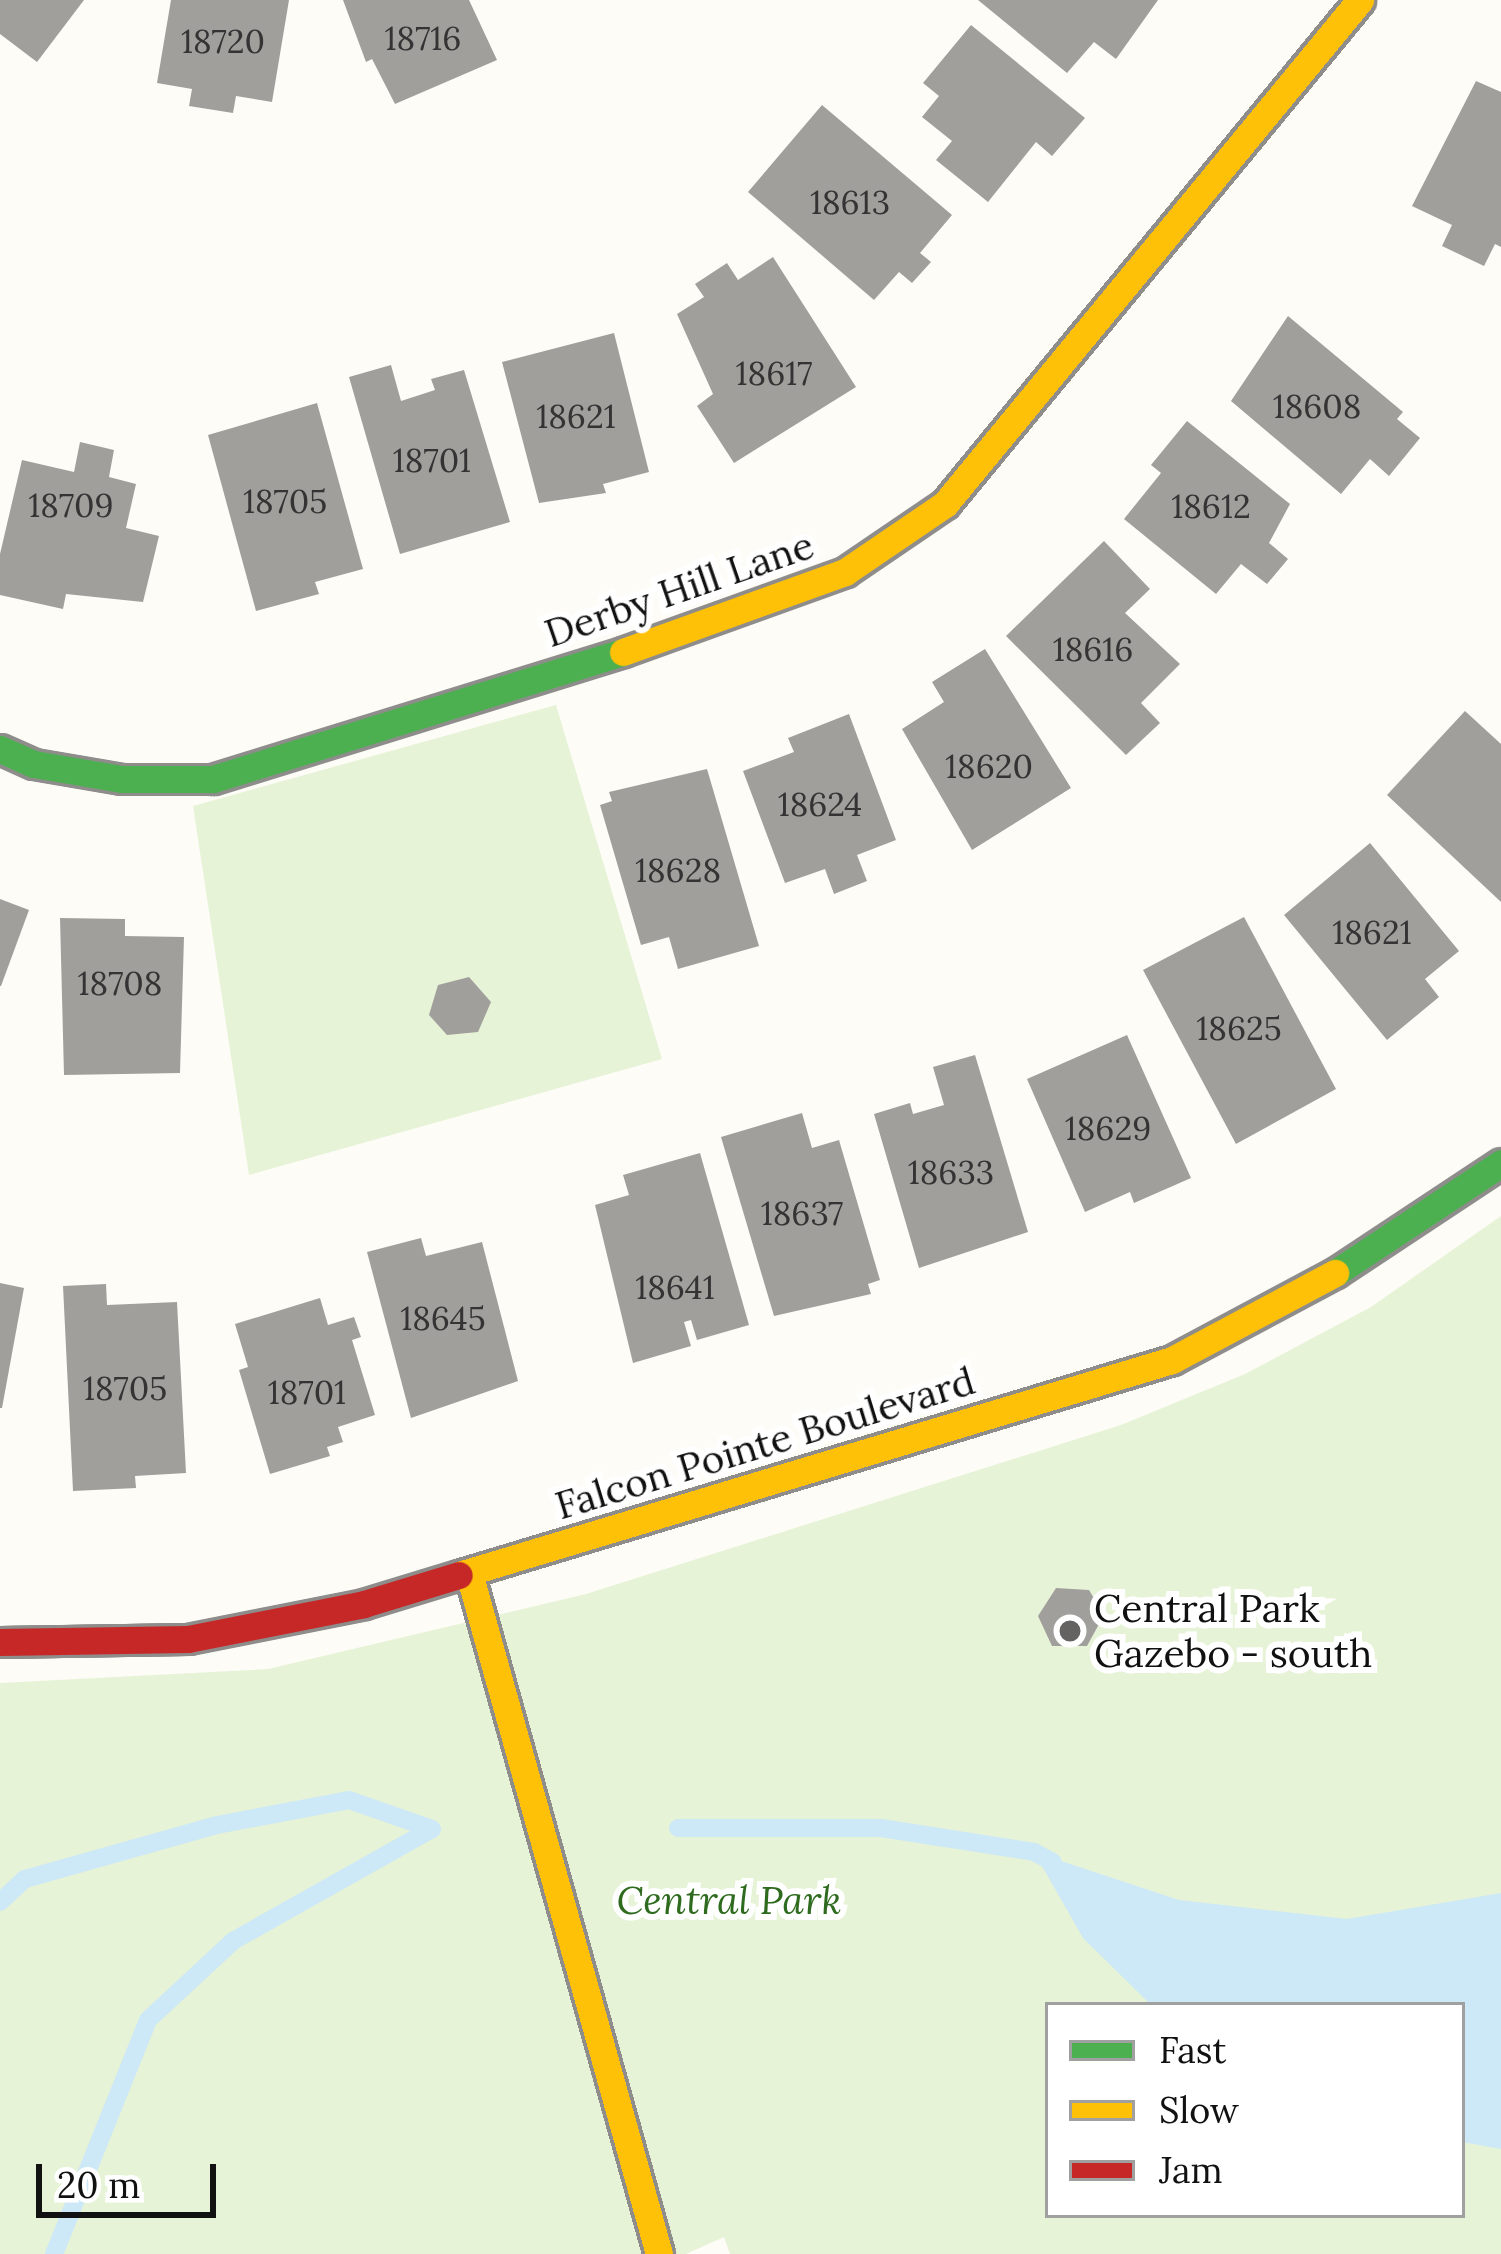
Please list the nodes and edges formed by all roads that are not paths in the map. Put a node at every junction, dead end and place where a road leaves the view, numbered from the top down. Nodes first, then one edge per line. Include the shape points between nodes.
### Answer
1 (1360, 0) edge
2 (0, 749) edge
3 (1501, 1163) edge
4 (470, 1573) junction
5 (0, 1642) edge
6 (659, 2254) edge

1 - 2 street, Derby Hill Lane via 945,504 845,572 721,622 213,779 122,779 34,764
3 - 4 street, Falcon Pointe Boulevard via 1304,1293 1172,1360
4 - 5 street, Falcon Pointe Boulevard via 364,1604 188,1639
4 - 6 street

